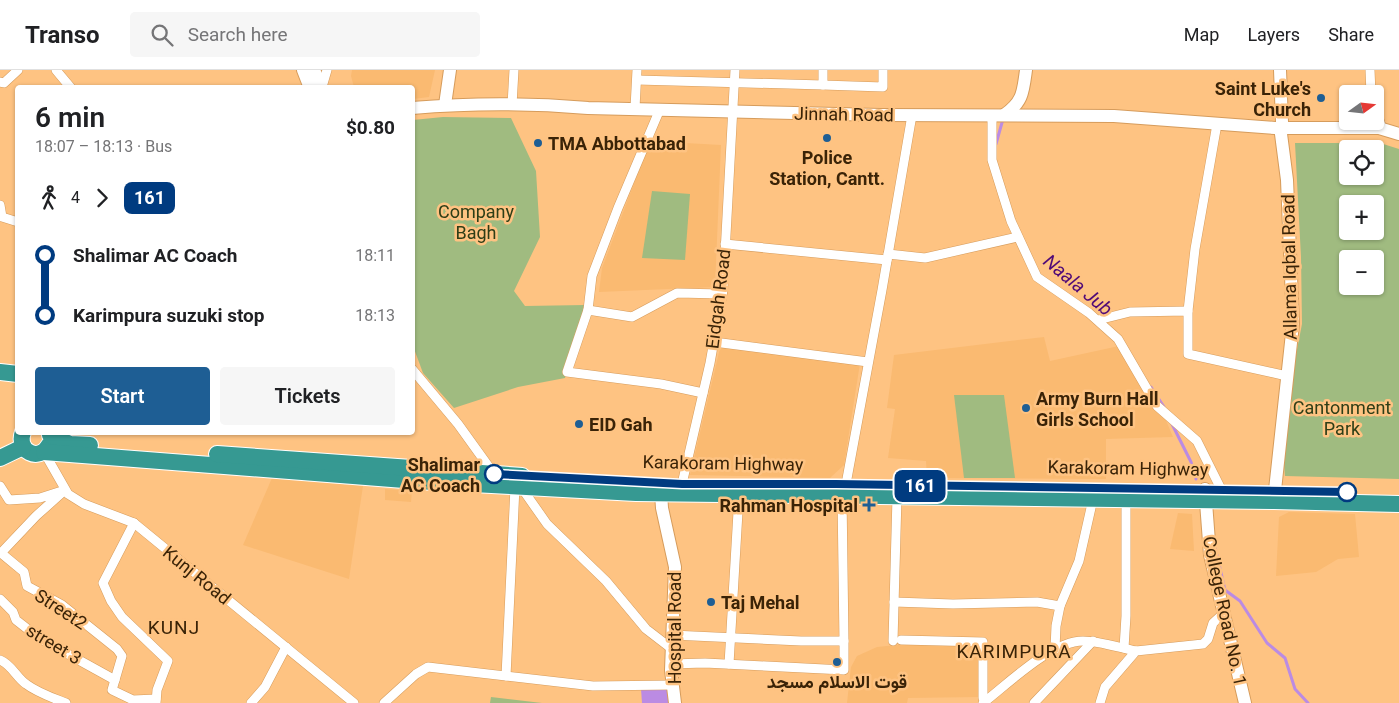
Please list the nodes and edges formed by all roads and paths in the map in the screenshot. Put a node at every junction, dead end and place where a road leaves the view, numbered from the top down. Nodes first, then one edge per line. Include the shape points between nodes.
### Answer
1 (18, 70) edge
2 (56, 70) edge
3 (303, 70) edge
4 (314, 70) edge
5 (328, 70) edge
6 (450, 70) edge
7 (514, 70) edge
8 (637, 70) edge
9 (735, 70) edge
10 (823, 70) edge
11 (883, 70) edge
12 (1026, 70) edge
13 (1280, 70) edge
14 (1370, 70) edge
15 (637, 80) junction
16 (0, 82) edge
17 (734, 83) junction
18 (69, 85) edge
19 (309, 85) edge
20 (321, 85) edge
21 (323, 85) edge
22 (823, 85) junction
23 (1371, 85) edge
24 (1023, 94) junction
25 (445, 105) junction
26 (512, 105) junction
27 (415, 108) edge
28 (635, 108) junction
29 (660, 109) junction
30 (734, 112) junction
31 (1036, 114) junction
32 (912, 115) junction
33 (998, 115) junction
34 (1217, 124) junction
35 (1281, 128) junction
36 (1339, 129) edge
37 (1384, 130) edge
38 (1399, 134) edge
39 (0, 206) edge
40 (15, 221) edge
41 (1018, 237) junction
42 (725, 244) junction
43 (888, 257) junction
44 (722, 294) junction
45 (588, 310) junction
46 (1188, 311) junction
47 (1098, 320) junction
48 (714, 342) junction
49 (868, 362) junction
50 (0, 372) edge
51 (415, 373) edge
52 (15, 374) edge
53 (1287, 376) junction
54 (703, 393) junction
55 (49, 435) edge
56 (51, 435) edge
57 (23, 440) edge
58 (44, 452) junction
59 (0, 458) edge
60 (494, 474) junction
61 (682, 484) junction
62 (0, 486) edge
63 (518, 487) junction
64 (65, 490) junction
65 (844, 490) junction
66 (1274, 490) junction
67 (661, 493) junction
68 (1210, 493) junction
69 (1399, 493) edge
70 (738, 495) junction
71 (897, 497) junction
72 (1093, 499) junction
73 (1126, 499) junction
74 (1399, 504) edge
75 (134, 523) junction
76 (0, 599) edge
77 (894, 602) junction
78 (1060, 606) junction
79 (1224, 613) junction
80 (672, 635) junction
81 (730, 638) junction
82 (844, 641) junction
83 (1093, 641) junction
84 (286, 647) junction
85 (1124, 648) junction
86 (672, 649) junction
87 (1055, 649) junction
88 (1136, 650) junction
89 (0, 660) edge
90 (671, 664) junction
91 (729, 664) junction
92 (506, 676) junction
93 (115, 680) junction
94 (673, 685) junction
95 (156, 701) edge
96 (984, 702) edge
97 (66, 703) edge
98 (251, 703) edge
99 (354, 703) edge
100 (384, 703) edge
101 (675, 703) edge
102 (1034, 703) edge
103 (1100, 703) edge
104 (1246, 703) edge

1 - 16 street via 4,83
2 - 18 street
3 - 19 main road
4 - 20 main road
5 - 21 street
6 - 25 main road
7 - 26 street
8 - 15 street
9 - 17 street, Eidgah Road
10 - 22 street
11 - 22 street via 883,87
12 - 24 main road
13 - 35 main road, Allama Iqbal Road
14 - 23 street
15 - 17 street
15 - 28 street
17 - 22 street
17 - 30 street, Eidgah Road
24 - 31 main road via 1025,103
24 - 33 main road via 1018,103
25 - 26 main road, Jinnah Road
25 - 27 main road, Jinnah Road
26 - 28 main road, Jinnah Road
28 - 29 main road, Jinnah Road
29 - 30 main road, Jinnah Road
29 - 45 street via 592,276
30 - 32 main road, Jinnah Road
30 - 42 street, Eidgah Road
31 - 33 main road, Jinnah Road
31 - 34 main road, Jinnah Road
32 - 33 main road, Jinnah Road
32 - 43 street
33 - 41 street via 992,160
34 - 35 main road, Jinnah Road
34 - 46 street via 1194,249
35 - 36 main road, Jinnah Road
35 - 53 main road, Allama Iqbal Road via 1287,180 1293,324
37 - 38 main road, Jinnah Road
39 - 40 street via 2,217
41 - 43 street via 925,258
41 - 47 street via 1037,277
42 - 43 street
42 - 44 street, Eidgah Road
43 - 49 street
44 - 45 street via 677,293 632,316
44 - 48 street, Eidgah Road
45 - 54 street via 567,372
46 - 47 street via 1130,312
46 - 53 street via 1188,354
47 - 68 street via 1118,339 1157,406 1198,441
48 - 49 street
48 - 54 street, Eidgah Road
49 - 65 street
50 - 52 highway
51 - 60 street
53 - 66 main road, Allama Iqbal Road
54 - 61 street, Eidgah Road
55 - 58 highway, Karakoram Highway via 50,444
56 - 60 highway, Karakoram Highway via 70,444
57 - 58 highway, Karakoram Highway via 26,450 35,454
57 - 59 highway, Karakoram Highway
58 - 63 highway, Karakoram Highway
58 - 64 street, Kunj Road
60 - 61 highway, Karakoram Highway
61 - 65 highway, Karakoram Highway
62 - 64 street via 9,500 40,498
63 - 67 highway, Karakoram Highway
63 - 86 street via 547,524 606,581 646,629
63 - 92 street
64 - 75 street, Kunj Road via 84,504
64 - 93 street, Street2 via 1,553 24,572 27,586 62,605 117,649 122,656
65 - 68 highway, Karakoram Highway
65 - 70 highway, Karakoram Highway
65 - 71 highway, Karakoram Highway
65 - 82 street
66 - 68 highway, Karakoram Highway
66 - 69 highway, Karakoram Highway
67 - 70 highway, Karakoram Highway
67 - 80 main road, Hospital Road via 675,567
68 - 73 highway, Karakoram Highway
68 - 74 highway, Karakoram Highway
68 - 79 main road, College Road No. 1 via 1210,555
70 - 81 street
71 - 72 highway, Karakoram Highway
71 - 77 street
72 - 73 highway, Karakoram Highway
72 - 78 street via 1079,561
73 - 85 street
75 - 84 street, Kunj Road
75 - 95 street via 103,583 122,618 168,661
76 - 93 street, street 3 via 16,620 38,638
77 - 78 street via 1037,602
77 - 96 street via 897,640 983,642
78 - 87 street
79 - 88 street via 1213,622 1203,644
79 - 104 main road, College Road No. 1
80 - 81 street
80 - 86 main road, Hospital Road
81 - 82 street
81 - 91 street
82 - 91 street via 844,670
83 - 85 street
83 - 87 street via 1067,642
83 - 102 street
84 - 98 street via 265,687
84 - 99 street, Kunj Road
85 - 88 street
86 - 90 main road, Hospital Road
87 - 96 street
88 - 103 street via 1105,687
89 - 97 street via 7,663 26,684
90 - 91 street
90 - 94 main road, Hospital Road
92 - 94 street via 593,686
92 - 100 street via 428,668 416,674
93 - 95 street via 112,690 133,700
94 - 101 main road, Hospital Road

